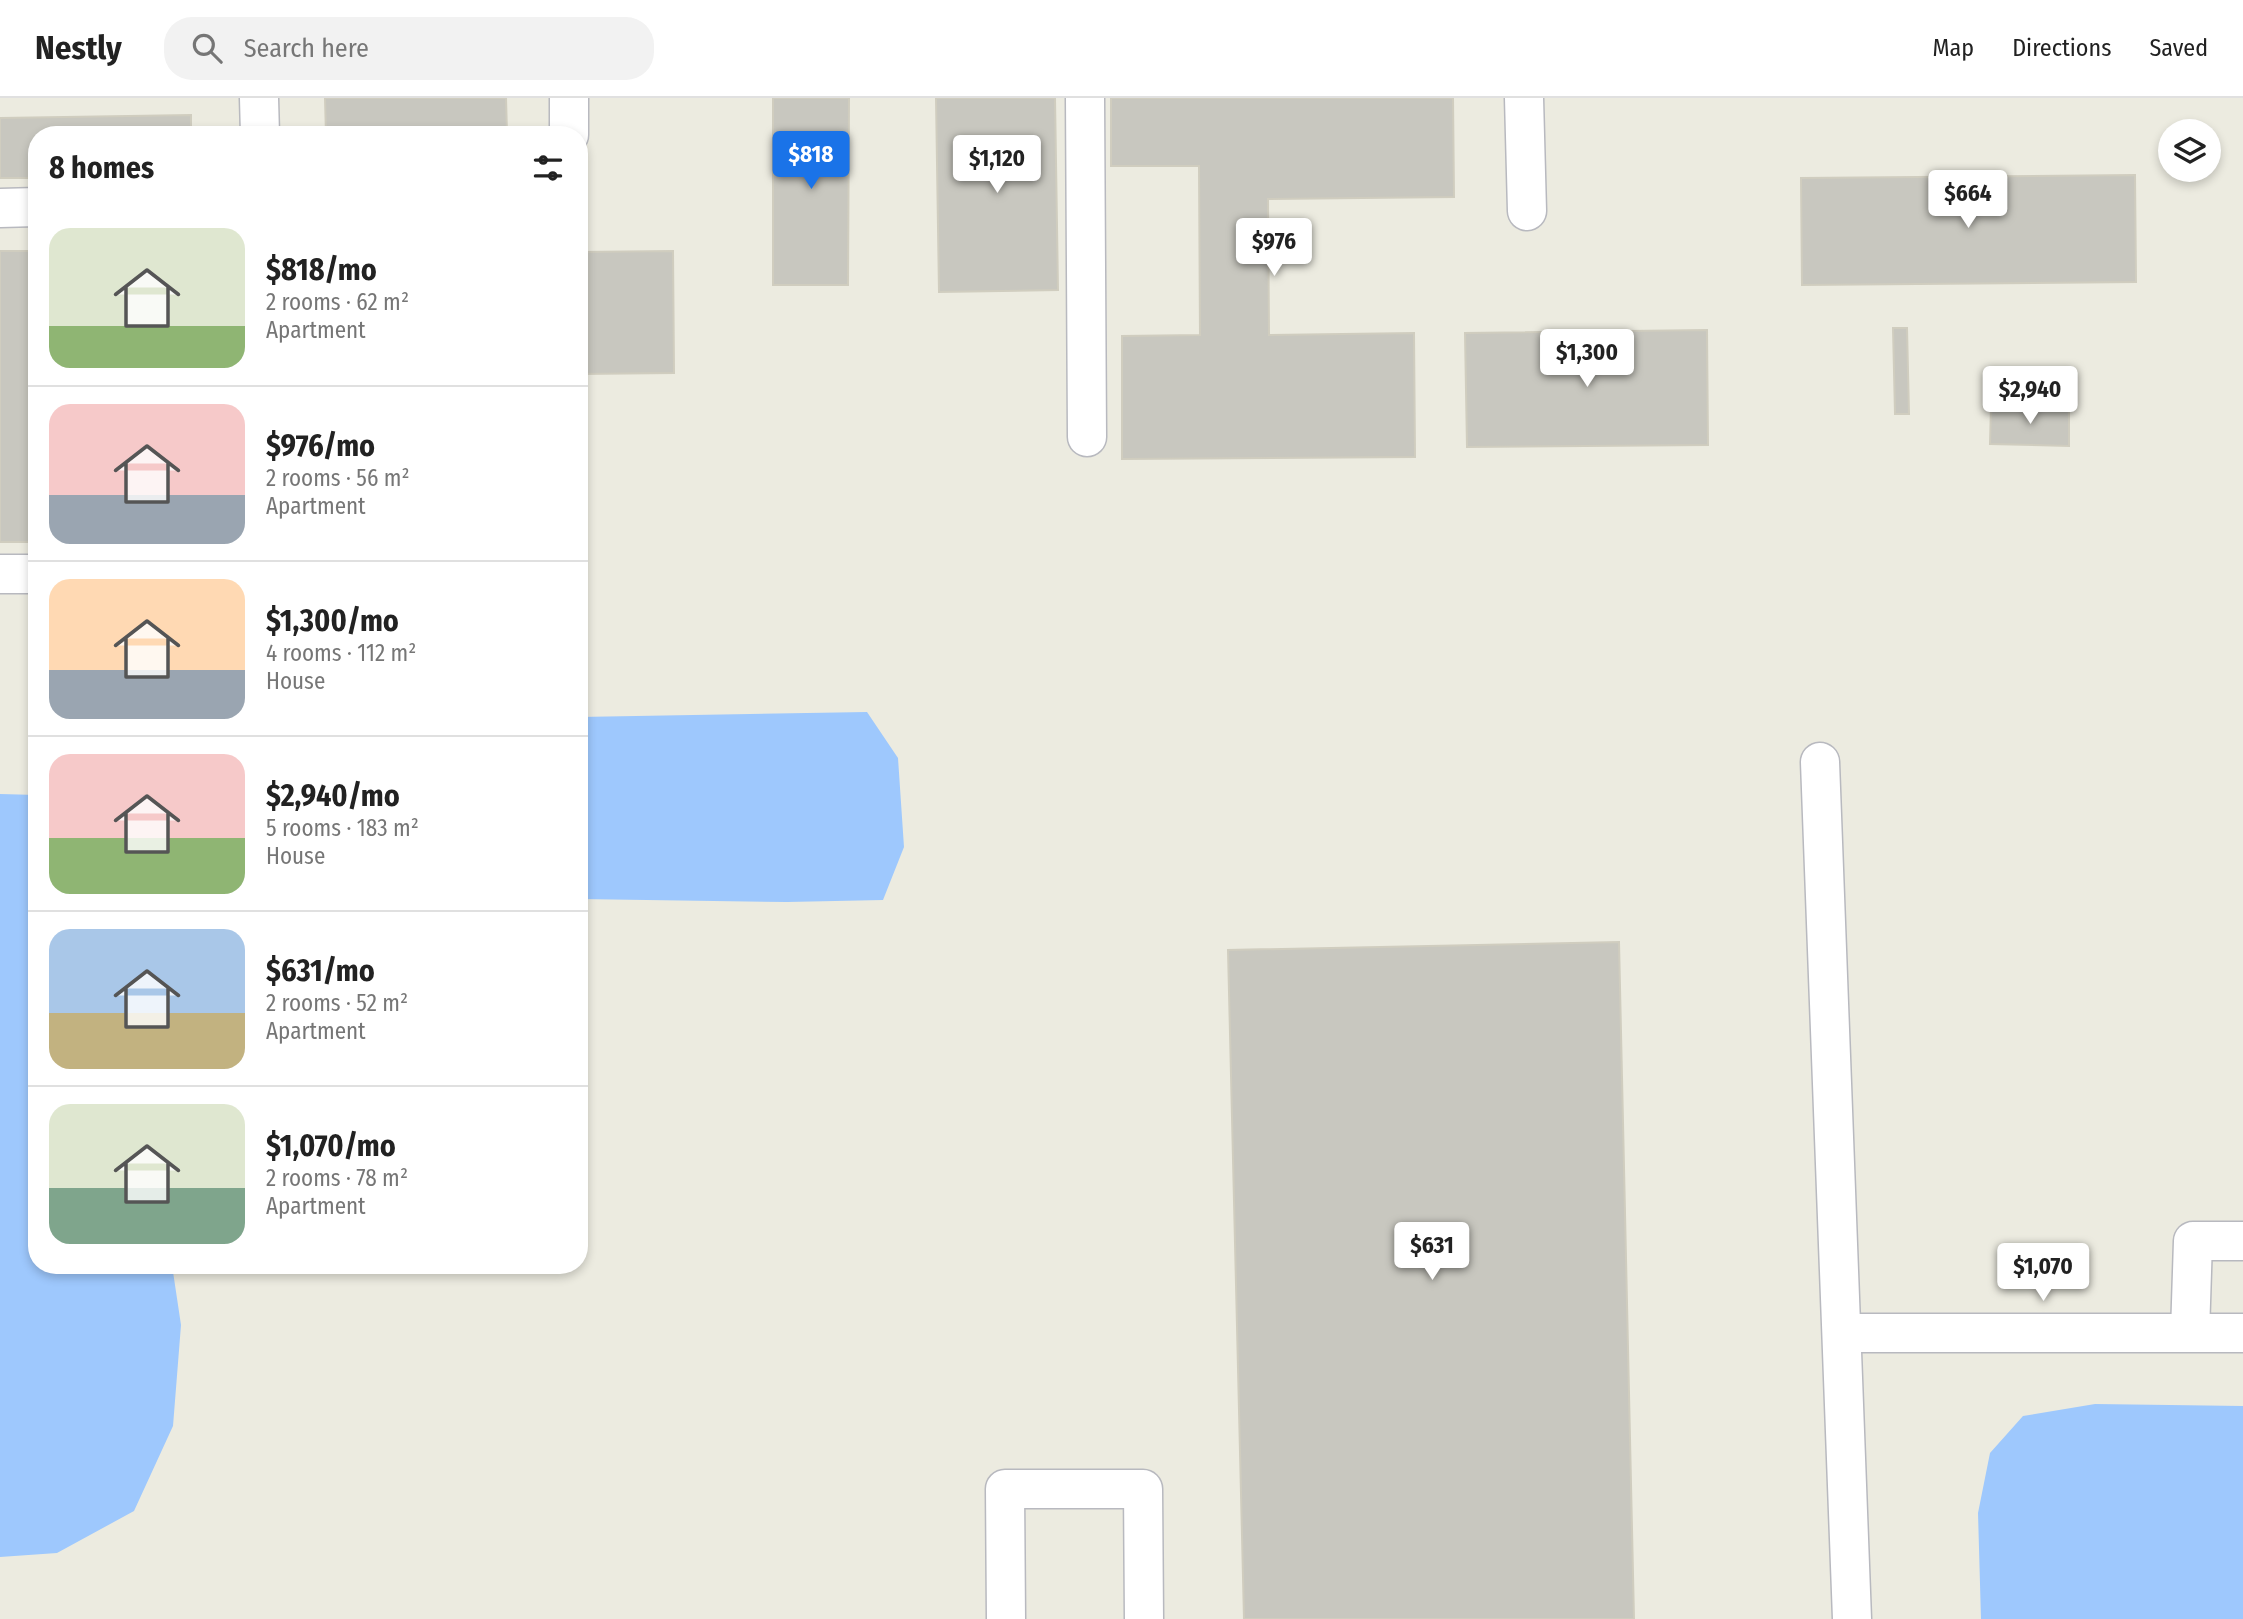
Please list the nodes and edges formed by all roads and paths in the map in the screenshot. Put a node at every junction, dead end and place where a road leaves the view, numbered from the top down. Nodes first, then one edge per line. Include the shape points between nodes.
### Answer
1 (259, 98) edge
2 (569, 98) edge
3 (1085, 98) edge
4 (1524, 98) edge
5 (260, 126) edge
6 (569, 126) edge
7 (28, 207) edge
8 (0, 208) edge
9 (1527, 211) dead end
10 (1087, 437) dead end
11 (0, 574) edge
12 (28, 574) edge
13 (1820, 762) dead end
14 (2243, 1241) edge
15 (1842, 1333) junction
16 (2190, 1333) junction
17 (2243, 1333) edge
18 (1006, 1619) edge
19 (1144, 1619) edge
20 (1852, 1619) edge

1 - 5 street
2 - 6 street
3 - 10 street
4 - 9 street
7 - 8 street
11 - 12 street
13 - 15 street
14 - 16 street via 2193,1241
15 - 16 street
15 - 20 street
16 - 17 street
18 - 19 street via 1005,1489 1143,1489

